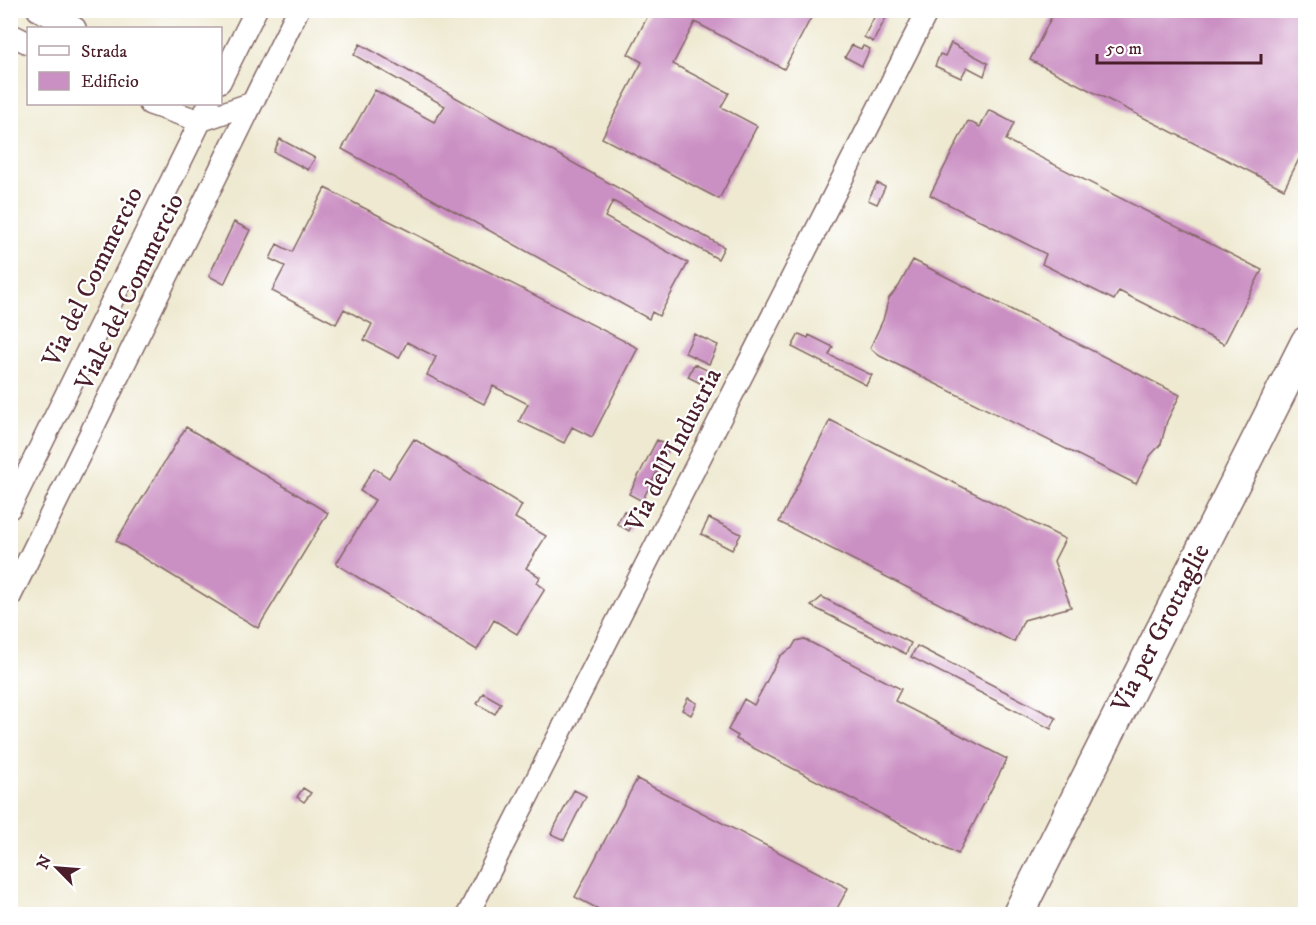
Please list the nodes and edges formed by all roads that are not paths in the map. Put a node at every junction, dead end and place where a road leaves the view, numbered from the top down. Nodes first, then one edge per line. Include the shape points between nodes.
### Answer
1 (38, 10) edge
2 (256, 10) edge
3 (297, 10) edge
4 (928, 10) edge
5 (73, 27) edge
6 (10, 34) edge
7 (27, 42) edge
8 (227, 60) edge
9 (222, 76) edge
10 (252, 103) junction
11 (157, 105) edge
12 (205, 112) edge
13 (1305, 342) edge
14 (10, 508) edge
15 (10, 597) edge
16 (468, 915) edge
17 (1018, 915) edge

1 - 5 street
2 - 8 street
3 - 10 street, Viale del Commercio
4 - 16 street, Via dell'Industria
6 - 7 street
8 - 9 street
10 - 12 street
10 - 15 street, Viale del Commercio
11 - 12 street
12 - 14 street, Via del Commercio
13 - 17 street, Via per Grottaglie

